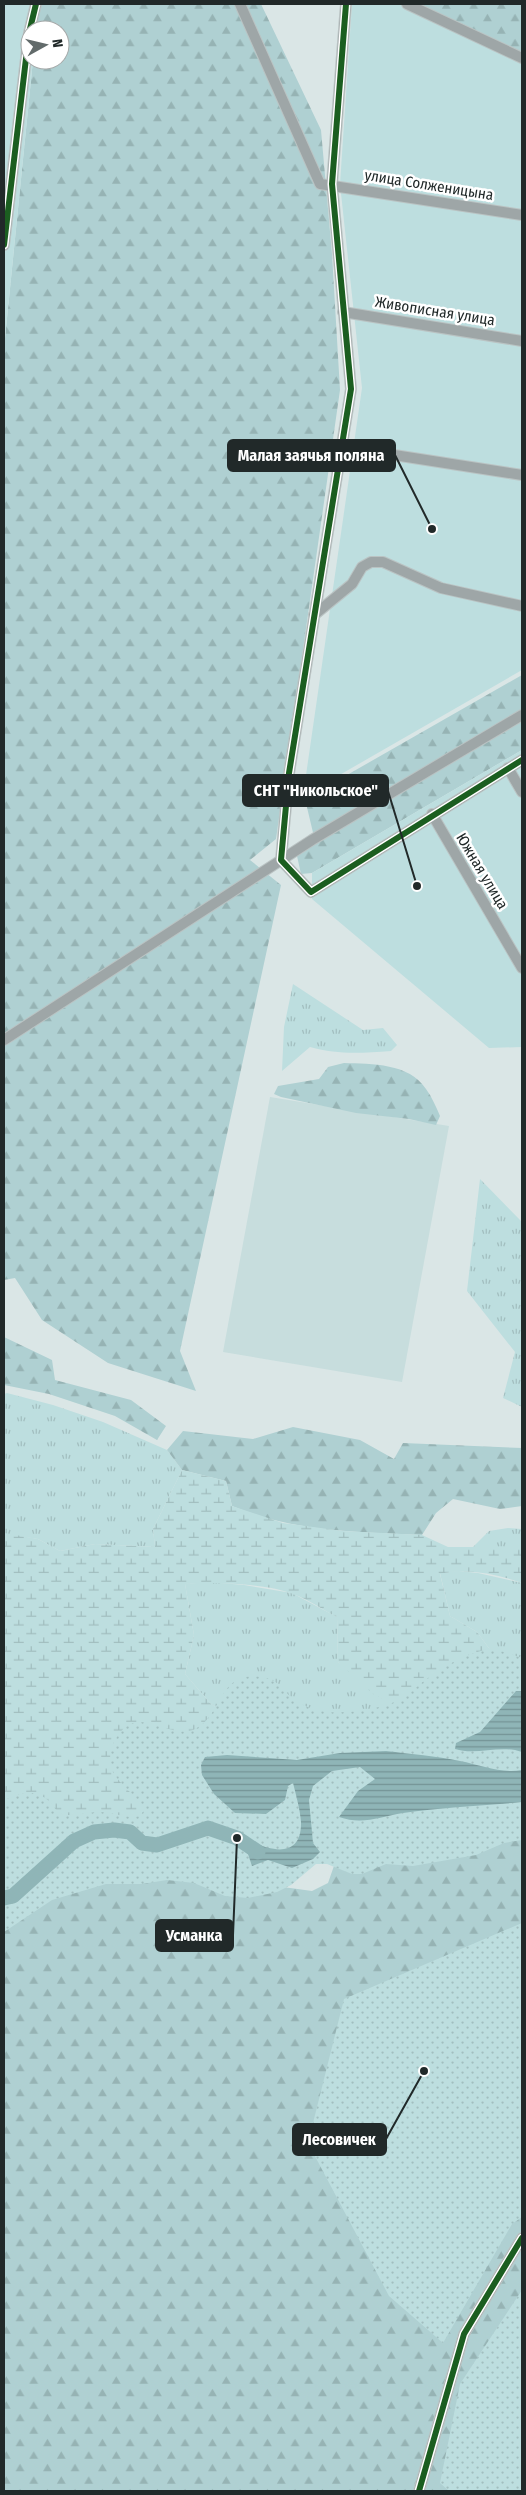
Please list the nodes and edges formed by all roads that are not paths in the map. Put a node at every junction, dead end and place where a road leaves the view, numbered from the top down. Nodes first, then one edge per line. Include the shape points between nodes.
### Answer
1 (36, 4) edge
2 (240, 4) edge
3 (346, 4) edge
4 (407, 4) edge
5 (522, 58) edge
6 (332, 184) junction
7 (522, 215) edge
8 (4, 246) edge
9 (343, 312) junction
10 (522, 341) edge
11 (343, 447) junction
12 (522, 475) edge
13 (522, 606) edge
14 (314, 615) junction
15 (522, 715) edge
16 (522, 760) edge
17 (508, 768) junction
18 (522, 792) edge
19 (432, 814) junction
20 (281, 860) junction
21 (522, 968) edge
22 (4, 1040) edge
23 (522, 2238) edge
24 (419, 2491) edge

1 - 8 street via 29,33
2 - 6 street via 320,184
3 - 6 street
4 - 5 street
6 - 7 street, улица Солженицына
6 - 9 street
9 - 10 street, Живописная улица
9 - 11 street via 351,389
11 - 12 street
11 - 14 street
13 - 14 street via 441,588 383,562 370,562 362,567 352,584
14 - 20 street via 289,773
15 - 20 street
16 - 17 street
17 - 18 street
17 - 19 street
19 - 20 street via 311,892
19 - 21 street, Южная улица
20 - 22 street
23 - 24 street via 464,2334

